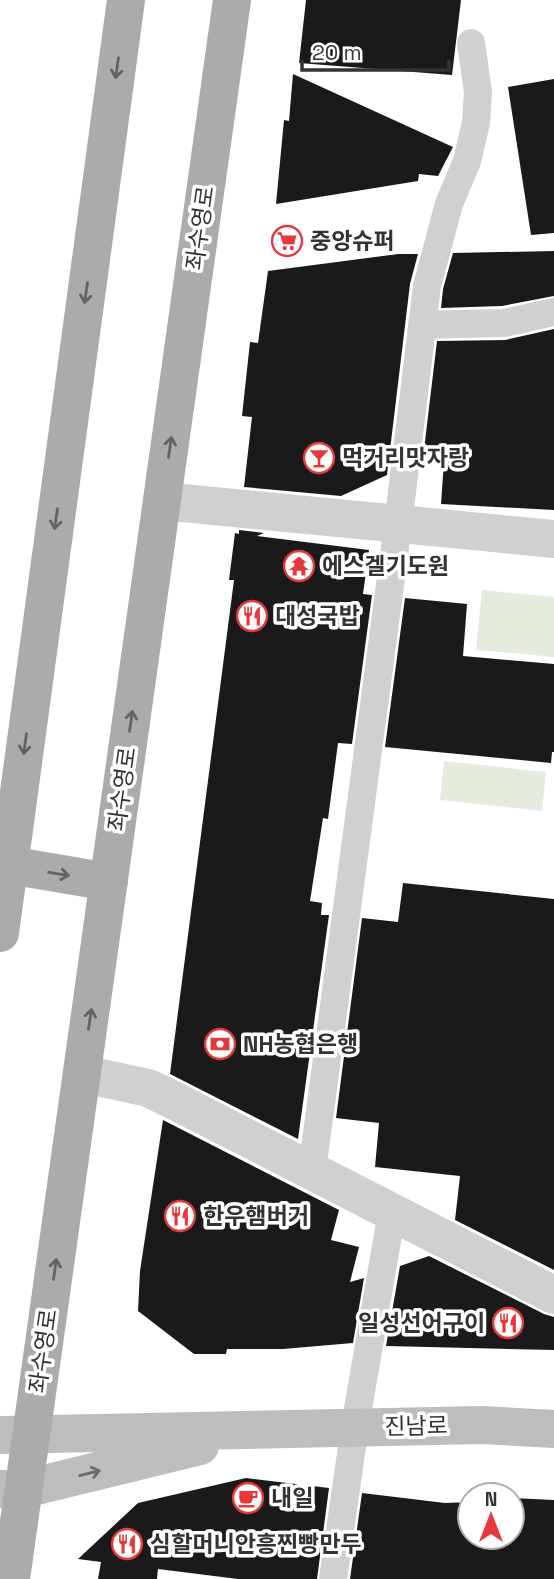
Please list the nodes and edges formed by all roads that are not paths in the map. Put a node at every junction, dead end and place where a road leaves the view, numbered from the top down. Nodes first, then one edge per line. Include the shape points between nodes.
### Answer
1 (126, 0) edge
2 (232, 0) edge
3 (471, 43) dead end
4 (554, 312) edge
5 (422, 325) junction
6 (162, 501) junction
7 (398, 525) junction
8 (554, 540) edge
9 (9, 865) junction
10 (109, 882) junction
11 (0, 933) edge
12 (82, 1074) junction
13 (312, 1171) junction
14 (393, 1212) junction
15 (554, 1295) edge
16 (355, 1426) junction
17 (277, 1428) junction
18 (554, 1429) edge
19 (16, 1435) edge
20 (12, 1489) edge
21 (11, 1579) edge
22 (333, 1579) edge

1 -> 9 main road
6 -> 2 main road, 좌수영로
3 - 5 lane via 478,92 476,122 427,286
4 - 5 lane via 504,323
5 - 7 lane
6 - 7 street
10 -> 6 main road, 좌수영로
7 - 8 street
7 - 13 lane
9 -> 10 main road
9 - 11 main road
12 -> 10 main road, 좌수영로
12 - 13 street via 148,1088
19 -> 12 main road, 좌수영로
13 - 14 street
14 - 15 street
14 - 16 lane
16 - 17 street, 진남로
16 - 18 street, 진남로
16 - 22 lane
17 - 19 street, 진남로
20 -> 17 street, 진남로
19 - 20 main road, 좌수영로
20 - 21 main road, 좌수영로

